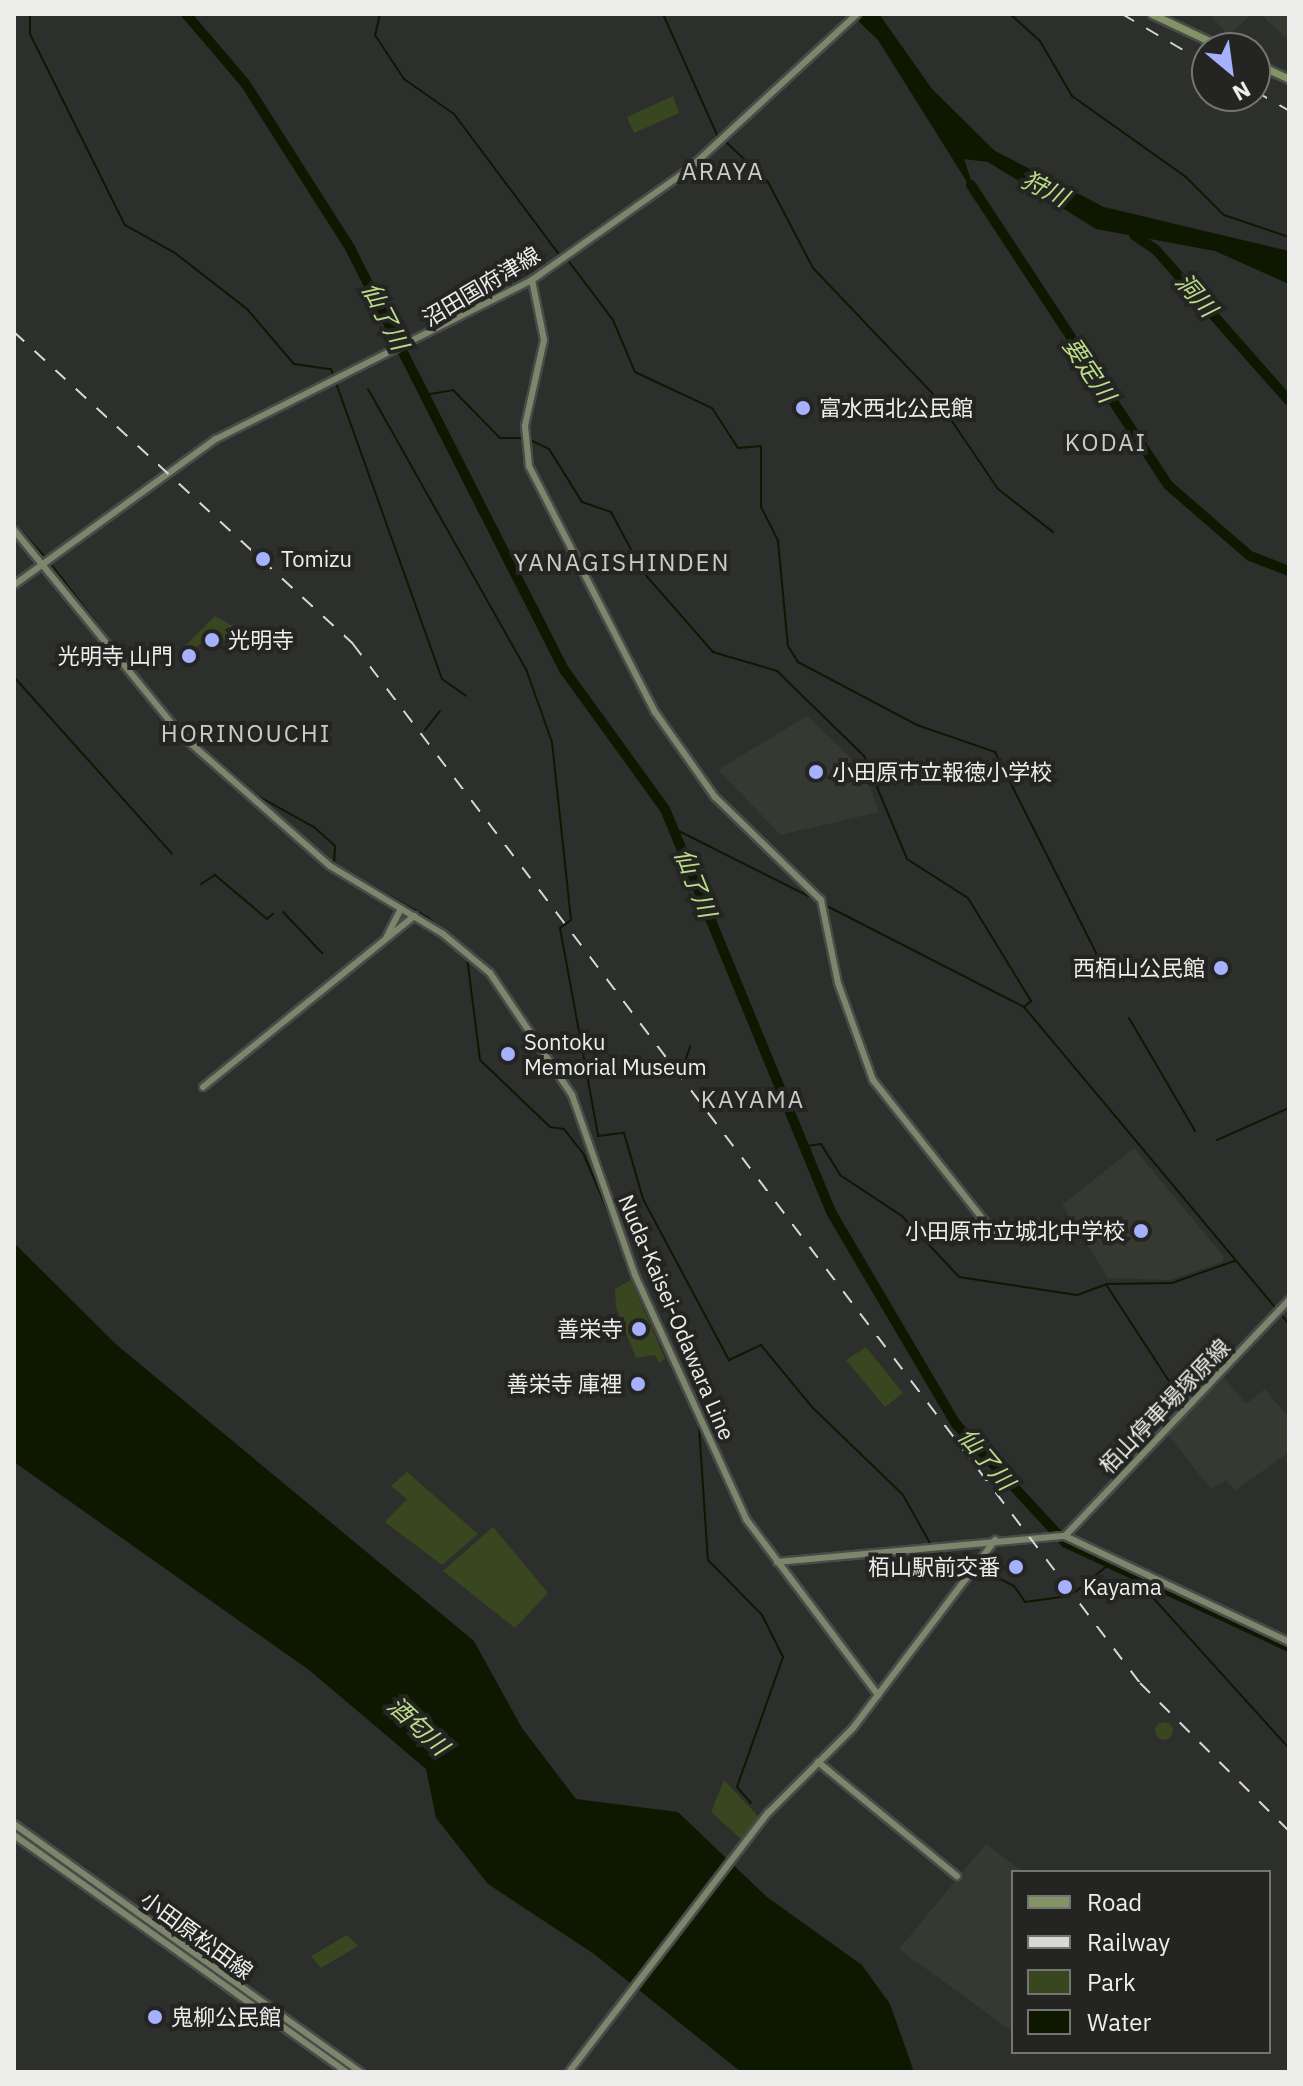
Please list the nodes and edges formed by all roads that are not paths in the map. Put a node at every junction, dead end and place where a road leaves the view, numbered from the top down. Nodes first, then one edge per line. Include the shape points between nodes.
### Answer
1 (857, 14) edge
2 (1152, 14) edge
3 (1191, 32) edge
4 (532, 280) junction
5 (14, 530) edge
6 (44, 563) junction
7 (14, 585) edge
8 (401, 909) junction
9 (414, 916) junction
10 (385, 941) junction
11 (203, 1087) dead end
12 (998, 1238) dead end
13 (1289, 1300) edge
14 (1064, 1536) junction
15 (995, 1540) junction
16 (777, 1562) junction
17 (1289, 1642) edge
18 (878, 1695) junction
19 (818, 1762) junction
20 (14, 1824) edge
21 (14, 1835) edge
22 (957, 1876) dead end
23 (346, 2072) edge
24 (361, 2072) edge
25 (569, 2072) edge

1 - 4 main road, 沼田国府津線 via 654,198
2 - 3 main road
4 - 6 main road, 沼田国府津線 via 397,354 216,439
4 - 12 main road via 544,340 524,440 529,466 655,712 715,797 822,903 838,983 873,1080
5 - 6 main road
6 - 7 main road, 沼田国府津線
6 - 8 main road via 181,735 330,866
8 - 9 main road
8 - 10 main road
9 - 10 main road
9 - 16 main road, Nuda-Kaisei-Odawara Line via 469,953 572,1095 635,1275 740,1507
10 - 11 main road
13 - 14 main road, 栢山停車場塚原線
14 - 15 main road
14 - 17 main road
15 - 16 main road
15 - 18 main road
16 - 18 main road, Nuda-Kaisei-Odawara Line
18 - 19 main road
19 - 22 main road
19 - 25 main road via 739,1851
20 - 24 main road, 小田原松田線
21 - 23 main road, 小田原松田線

